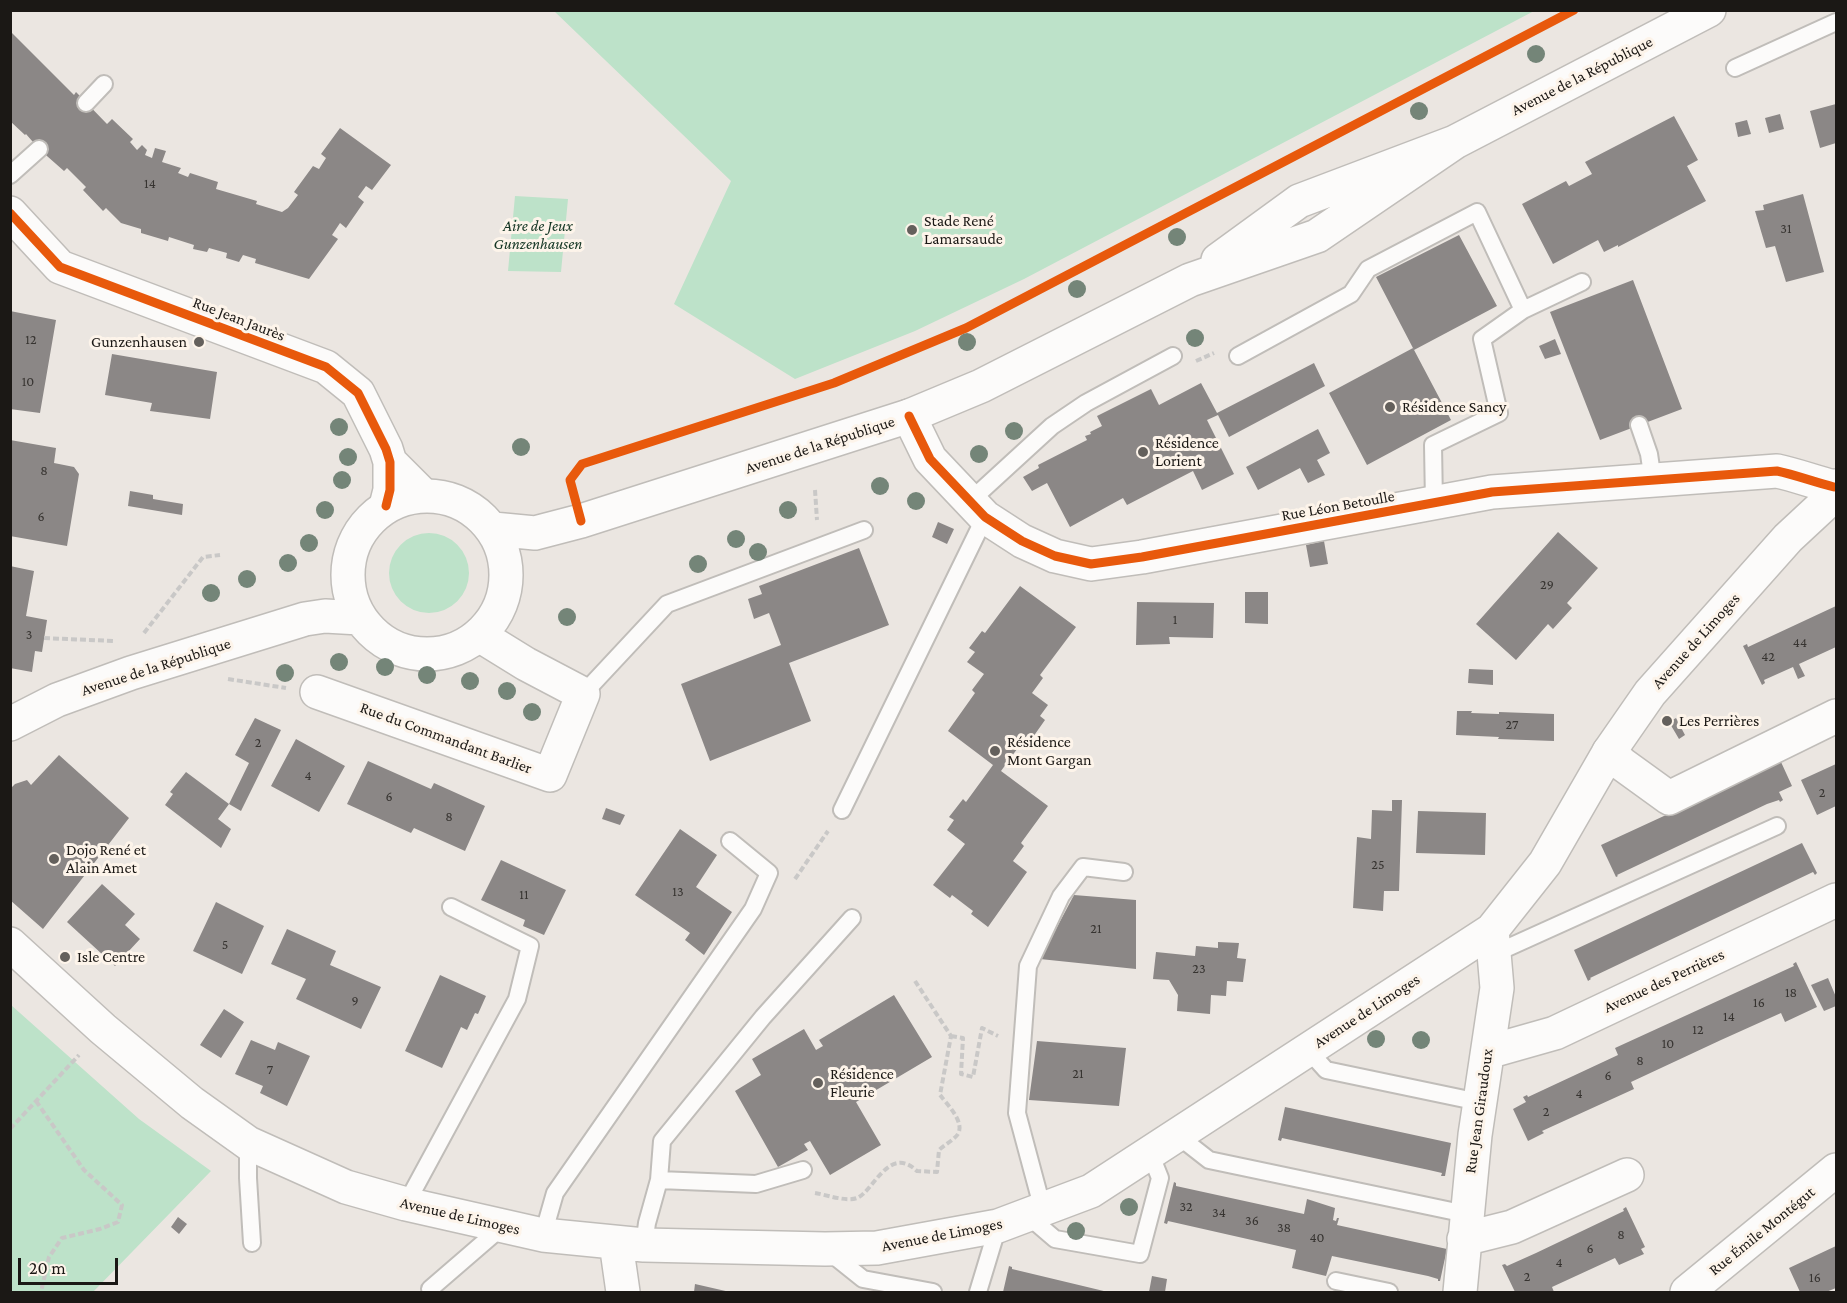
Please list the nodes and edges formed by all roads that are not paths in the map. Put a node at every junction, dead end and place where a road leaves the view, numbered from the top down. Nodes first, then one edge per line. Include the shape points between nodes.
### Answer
1 (1709, 10) edge
2 (1836, 22) edge
3 (1735, 69) dead end
4 (104, 84) dead end
5 (86, 102) dead end
6 (39, 149) dead end
7 (10, 175) edge
8 (15, 227) edge
9 (1582, 282) dead end
10 (1523, 310) junction
11 (1173, 356) dead end
12 (1238, 356) dead end
13 (909, 416) junction
14 (1639, 425) dead end
15 (390, 462) junction
16 (1653, 481) junction
17 (1835, 487) edge
18 (423, 495) junction
19 (1434, 503) junction
20 (386, 506) junction
21 (977, 509) junction
22 (493, 529) junction
23 (864, 530) dead end
24 (535, 533) junction
25 (506, 571) junction
26 (348, 573) junction
27 (360, 618) junction
28 (305, 619) junction
29 (479, 635) junction
30 (316, 692) road end
31 (583, 694) junction
32 (1836, 716) edge
33 (10, 724) edge
34 (1609, 752) junction
35 (842, 810) dead end
36 (1778, 826) dead end
37 (730, 841) dead end
38 (1124, 872) dead end
39 (1836, 900) edge
40 (451, 907) dead end
41 (852, 918) dead end
42 (1494, 941) junction
43 (10, 944) edge
44 (1308, 1050) junction
45 (1488, 1052) junction
46 (1479, 1102) junction
47 (248, 1143) junction
48 (1163, 1144) junction
49 (803, 1170) dead end
50 (1836, 1170) edge
51 (1627, 1175) dead end
52 (659, 1179) junction
53 (406, 1204) junction
54 (1023, 1217) junction
55 (503, 1226) junction
56 (1465, 1227) junction
57 (543, 1235) junction
58 (252, 1243) dead end
59 (630, 1244) junction
60 (825, 1249) junction
61 (1336, 1281) dead end
62 (430, 1289) dead end
63 (623, 1293) edge
64 (933, 1293) edge
65 (978, 1293) edge
66 (1389, 1293) edge
67 (1460, 1293) edge
68 (1687, 1293) edge

1 - 13 main road, Avenue de la République via 1455,141 1317,236 1190,280 981,386
2 - 3 lane
4 - 5 lane
6 - 7 lane
8 - 15 main road, Rue Jean Jaurès via 60,267 326,368 358,393
9 - 10 lane
10 - 12 lane via 1477,212 1368,268 1351,294
10 - 19 lane via 1482,339 1499,413 1433,445
11 - 21 lane via 1052,426
13 - 21 main road, Rue Léon Betoulle via 930,459
13 - 24 main road, Avenue de la République
14 - 16 lane
15 - 18 main road, Rue Jean Jaurès
15 - 20 main road, Rue Jean Jaurès
16 - 17 main road, Rue Léon Betoulle via 1777,471
16 - 19 main road, Rue Léon Betoulle via 1492,492
17 - 34 main road, Avenue de Limoges via 1830,499 1788,538 1650,693
18 - 20 main road
18 - 22 main road via 444,497 464,505
19 - 21 main road, Rue Léon Betoulle via 1091,564 1055,556 1022,541
20 - 26 main road via 366,524 352,547
21 - 35 lane
22 - 24 main road, Avenue de la République
22 - 25 main road
23 - 31 lane via 667,604
24 - 25 main road
25 - 29 main road via 495,617
26 - 27 main road via 348,587
26 - 28 main road, Avenue de la République
27 - 28 main road, Avenue de la République
27 - 29 main road via 383,640 406,651 432,654 457,648
28 - 33 main road, Avenue de la République via 216,648 133,658
29 - 31 main road
30 - 31 main road, Rue du Commandant Barlier via 550,775
32 - 34 main road via 1669,798
34 - 42 main road, Avenue de Limoges via 1545,863
36 - 42 lane
37 - 57 lane via 769,873 753,909 555,1193
38 - 54 lane via 1083,867 1061,896 1028,966 1017,1113
39 - 45 main road, Avenue des Perrières via 1555,1033
40 - 53 lane via 530,946 517,999
41 - 52 lane via 763,1017 662,1141
42 - 44 main road, Avenue de Limoges
42 - 45 main road, Rue Jean Giraudoux via 1497,988
43 - 47 main road, Avenue de Limoges via 103,1029 192,1103
44 - 46 lane via 1326,1070
44 - 48 main road, Avenue de Limoges
45 - 46 main road, Rue Jean Giraudoux
46 - 56 main road, Rue Jean Giraudoux
47 - 53 main road, Avenue de Limoges via 346,1186
47 - 58 lane
48 - 54 main road, Avenue de Limoges via 1091,1191
48 - 54 lane via 1160,1178 1140,1254 1054,1239
48 - 56 lane via 1209,1160
49 - 52 lane via 756,1184
50 - 68 main road, Rue Émile Montégut
51 - 56 main road via 1512,1227
52 - 59 lane via 647,1223
53 - 55 main road, Avenue de Limoges
54 - 60 main road, Avenue de Limoges via 877,1248
54 - 65 lane
55 - 57 main road, Avenue de Limoges
55 - 62 lane
56 - 67 main road, Rue Jean Giraudoux
57 - 59 main road, Avenue de Limoges
59 - 60 main road, Avenue de Limoges
59 - 63 main road
60 - 64 lane via 863,1280
61 - 66 lane

